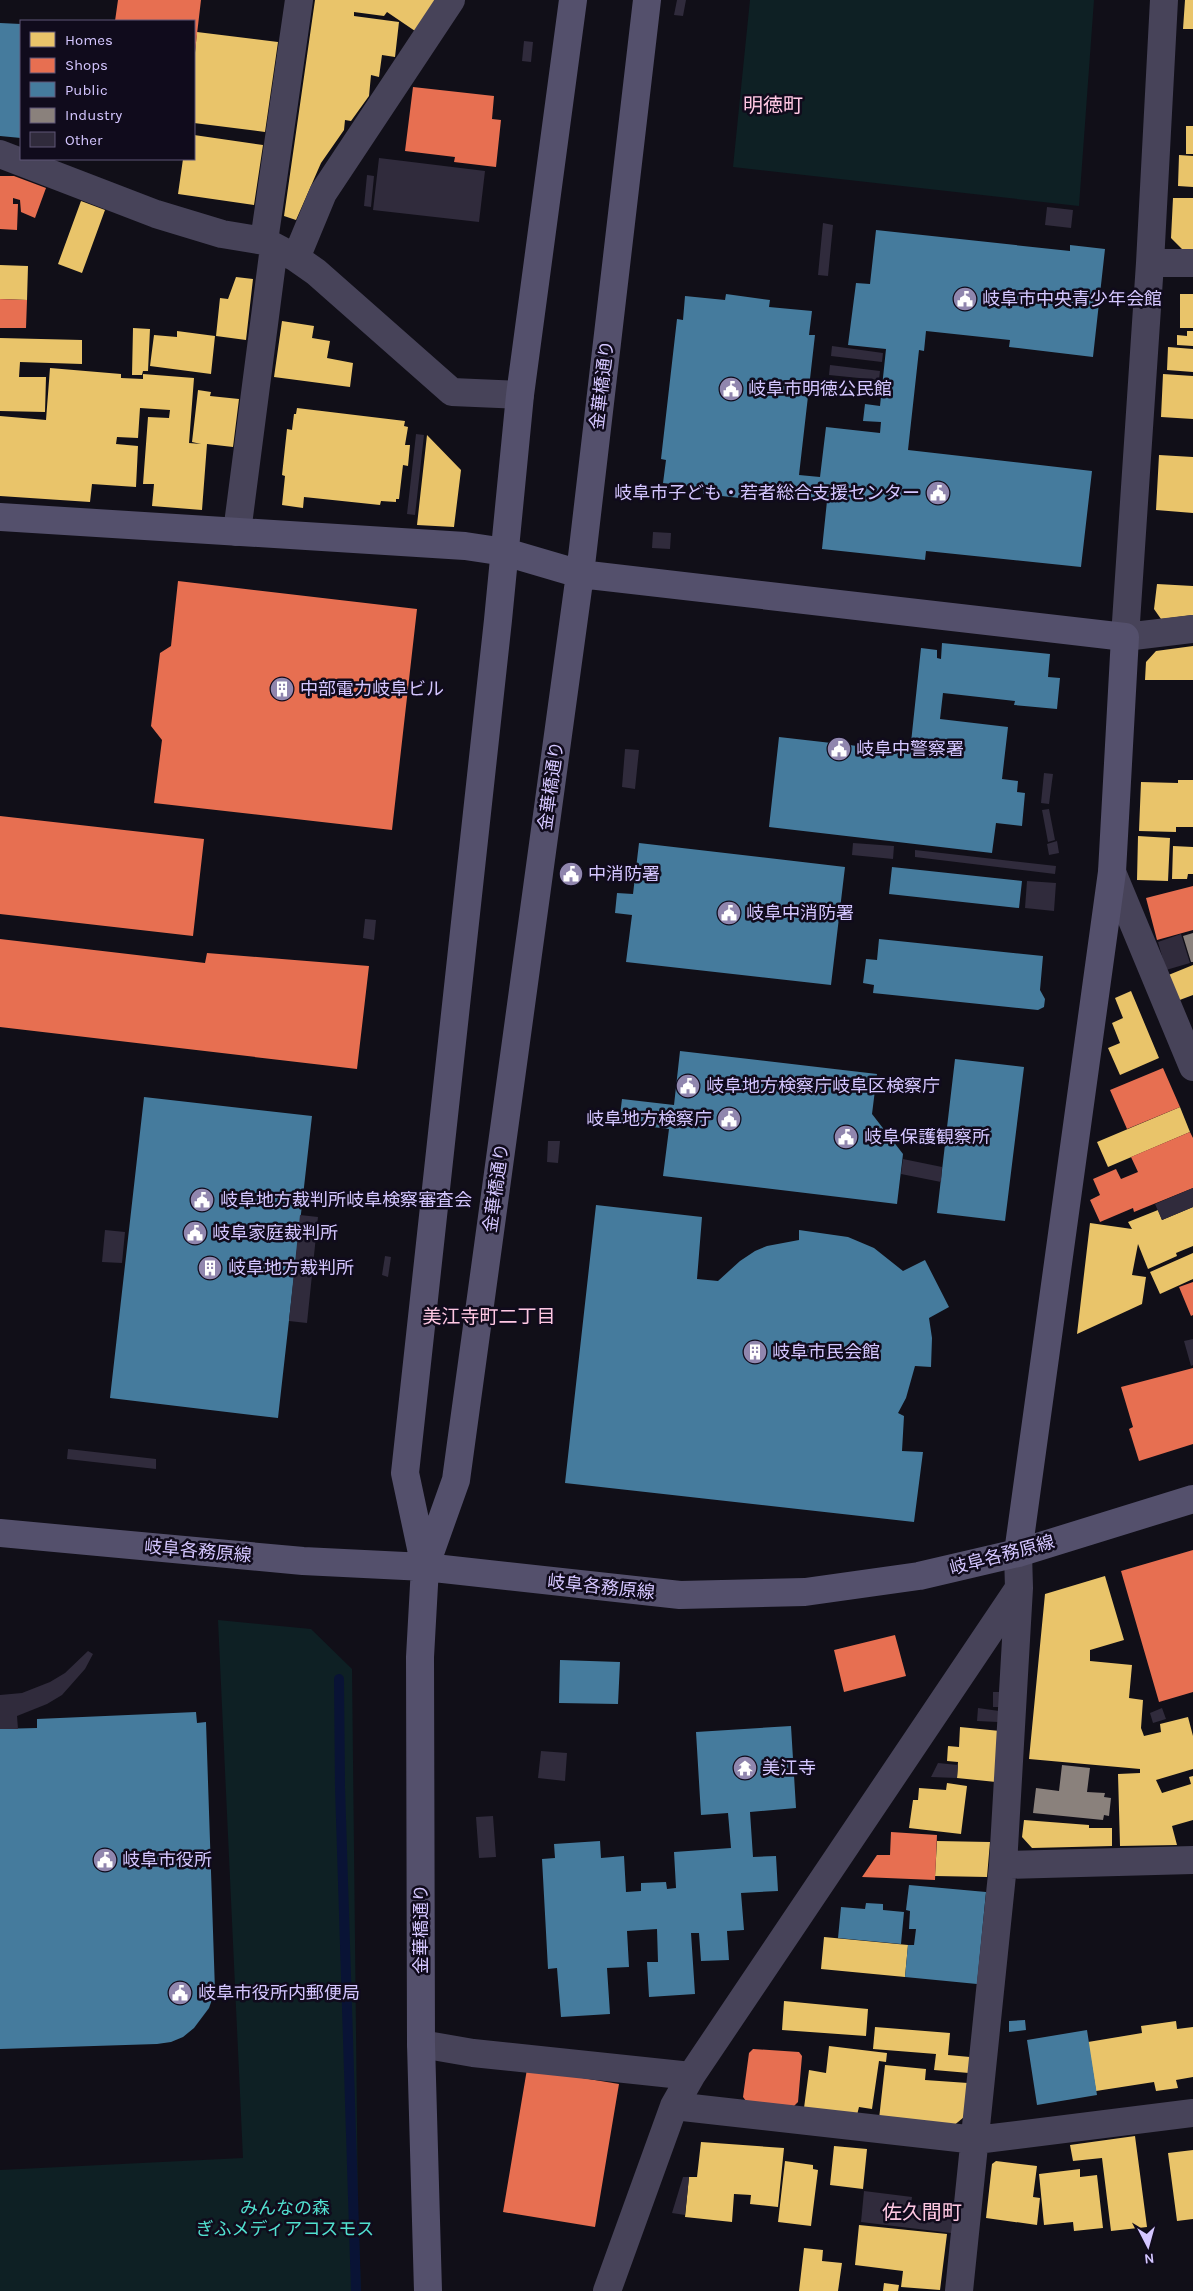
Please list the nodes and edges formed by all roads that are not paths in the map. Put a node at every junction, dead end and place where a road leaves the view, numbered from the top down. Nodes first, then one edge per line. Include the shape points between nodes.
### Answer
1 (300, 0) edge
2 (451, 0) edge
3 (573, 0) edge
4 (647, 0) edge
5 (1164, 0) edge
6 (0, 154) edge
7 (278, 249) junction
8 (1150, 263) junction
9 (1193, 263) edge
10 (520, 395) junction
11 (0, 517) edge
12 (237, 532) junction
13 (505, 552) junction
14 (580, 574) junction
15 (1193, 629) edge
16 (1125, 637) junction
17 (1112, 872) junction
18 (1193, 1067) edge
19 (1193, 1499) edge
20 (0, 1533) edge
21 (1018, 1553) junction
22 (425, 1567) junction
23 (1019, 1588) junction
24 (1193, 1860) edge
25 (1003, 1865) junction
26 (421, 2044) junction
27 (691, 2076) junction
28 (674, 2106) junction
29 (1193, 2113) edge
30 (976, 2140) junction
31 (428, 2291) edge
32 (607, 2291) edge
33 (959, 2291) edge

1 - 7 street
2 - 7 street via 323,193
3 - 10 main road, 金華橋通り
4 - 14 main road, 金華橋通り
5 - 8 street
6 - 7 street via 156,214
7 - 10 street via 316,272 452,392
7 - 12 street
8 - 9 street
8 - 16 street
10 - 13 main road, 金華橋通り
11 - 12 main road
12 - 13 main road via 465,546
13 - 14 main road
13 - 22 main road, 金華橋通り via 405,1473
14 - 16 main road
14 - 22 main road, 金華橋通り via 456,1480
15 - 16 street
16 - 17 main road
17 - 18 street
17 - 21 main road
19 - 21 main road, 岐阜各務原線
20 - 22 main road, 岐阜各務原線 via 303,1561
21 - 22 main road, 岐阜各務原線 via 919,1576 786,1593 680,1595
21 - 23 street
22 - 26 main road, 金華橋通り via 420,1657
23 - 25 street
23 - 27 street
24 - 25 street
25 - 30 street
26 - 27 street via 473,2053
26 - 31 main road, 金華橋通り
27 - 28 street
28 - 30 street
28 - 32 street
29 - 30 street
30 - 33 street

